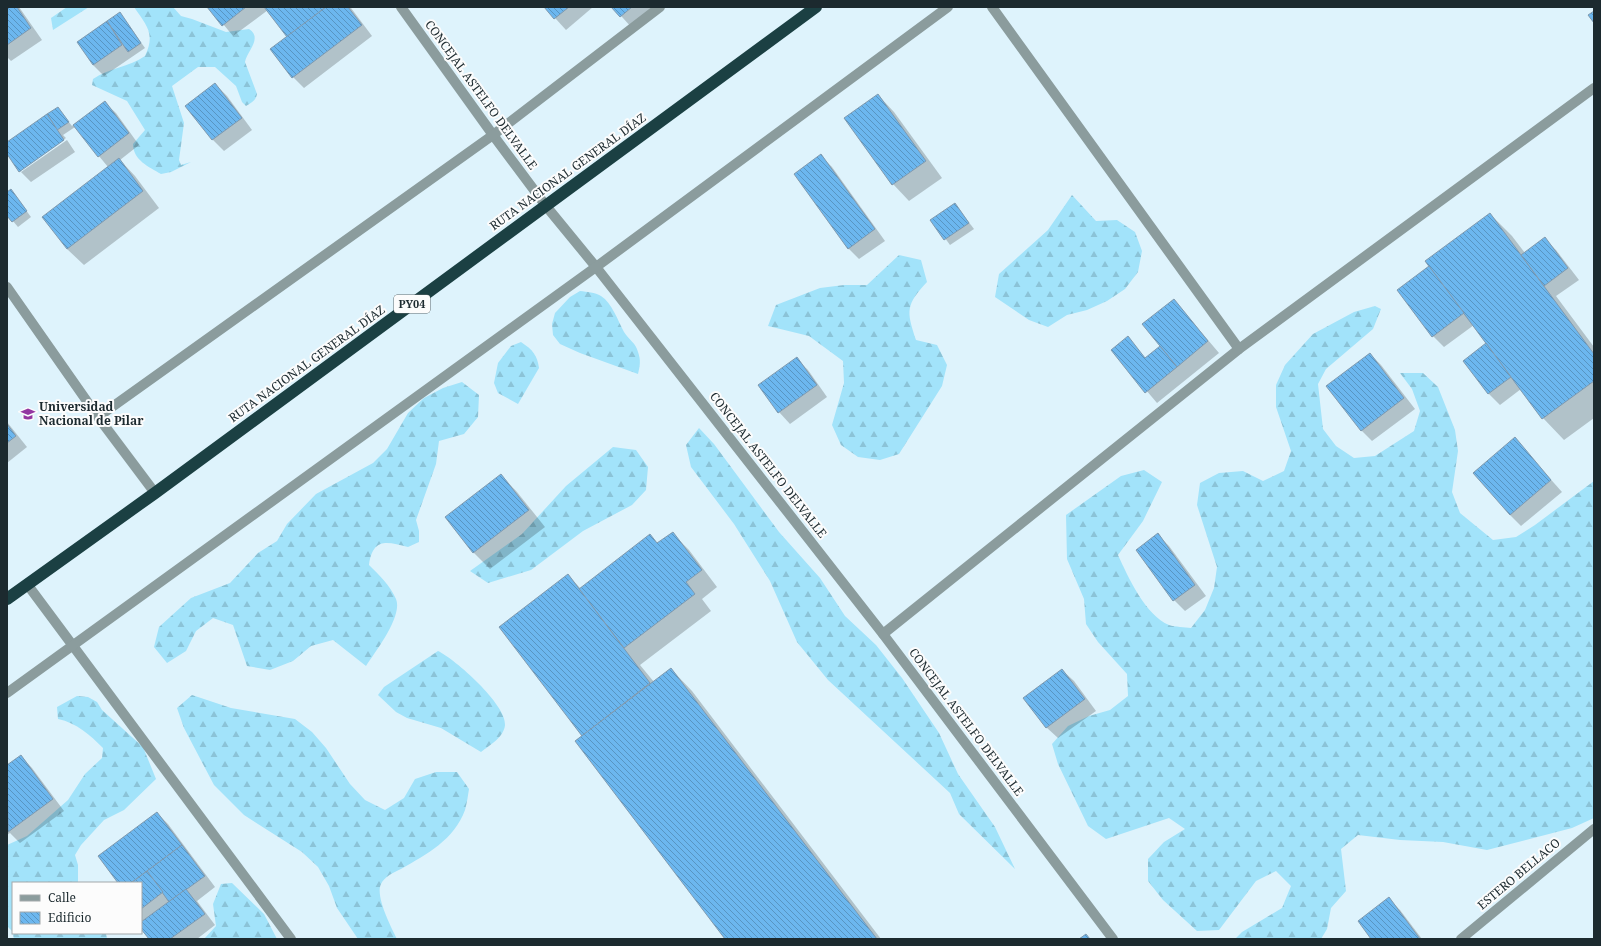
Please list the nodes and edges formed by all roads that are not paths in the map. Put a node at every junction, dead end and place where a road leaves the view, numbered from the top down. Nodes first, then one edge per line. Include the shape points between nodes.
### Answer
1 (401, 7) edge
2 (660, 7) edge
3 (816, 7) edge
4 (948, 7) edge
5 (992, 7) edge
6 (1594, 88) edge
7 (493, 134) junction
8 (546, 206) junction
9 (596, 266) junction
10 (7, 287) edge
11 (1239, 349) junction
12 (98, 417) junction
13 (155, 493) junction
14 (27, 584) junction
15 (7, 599) edge
16 (883, 634) junction
17 (72, 645) junction
18 (7, 693) edge
19 (1594, 829) edge
20 (291, 939) edge
21 (1113, 939) edge
22 (1461, 939) edge

1 - 7 street, CONCEJAL ASTELFO DELVALLE
2 - 7 street
3 - 8 highway, RUTA NACIONAL GENERAL DÍAZ / PY04
4 - 9 street
5 - 11 street
6 - 11 street
7 - 8 street, CONCEJAL ASTELFO DELVALLE
7 - 12 street
8 - 9 street, CONCEJAL ASTELFO DELVALLE
8 - 13 highway, RUTA NACIONAL GENERAL DÍAZ / PY04
9 - 16 street, CONCEJAL ASTELFO DELVALLE
9 - 17 street
10 - 12 street
11 - 16 street
12 - 13 street
13 - 14 highway, RUTA NACIONAL GENERAL DÍAZ / PY04
14 - 15 highway, RUTA NACIONAL GENERAL DÍAZ / PY04
14 - 17 street
16 - 21 street, CONCEJAL ASTELFO DELVALLE
17 - 18 street
17 - 20 street
19 - 22 street, ESTERO BELLACO

